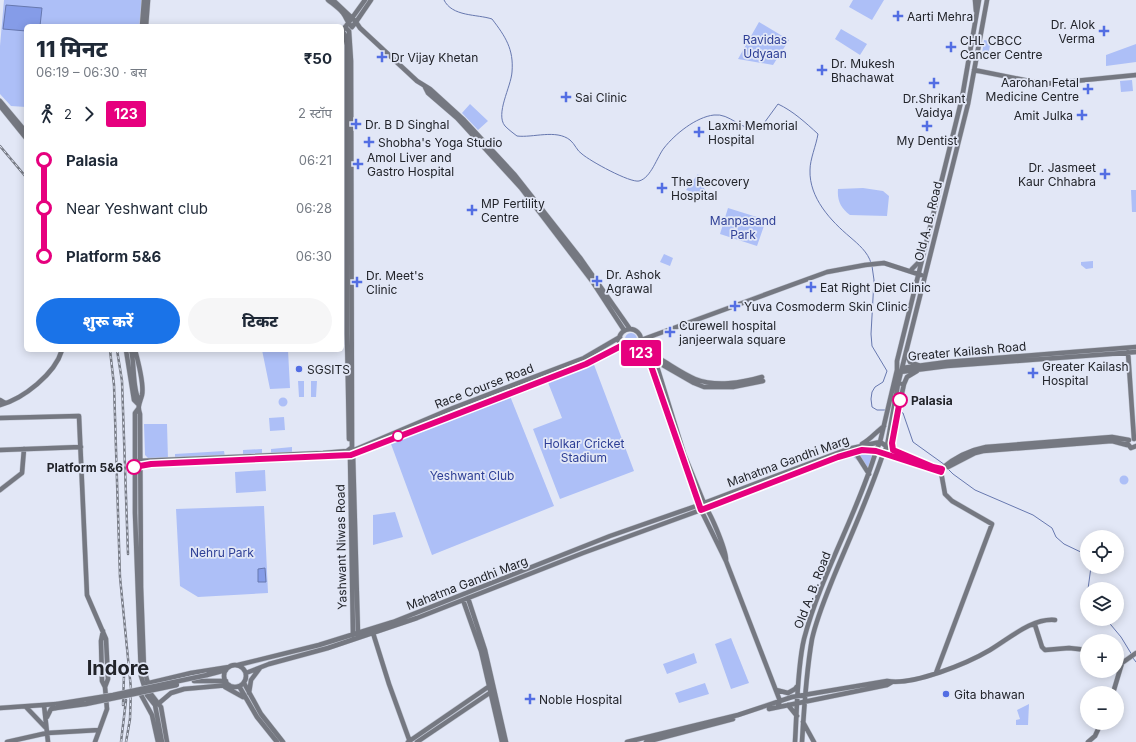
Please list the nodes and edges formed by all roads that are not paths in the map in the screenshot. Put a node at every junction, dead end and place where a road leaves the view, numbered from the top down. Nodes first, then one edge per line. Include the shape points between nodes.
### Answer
1 (144, 0) edge
2 (148, 0) edge
3 (328, 0) edge
4 (334, 0) edge
5 (364, 0) edge
6 (371, 0) edge
7 (974, 0) edge
8 (979, 0) edge
9 (987, 0) edge
10 (977, 15) junction
11 (352, 18) junction
12 (356, 22) junction
13 (142, 24) edge
14 (146, 24) edge
15 (360, 28) junction
16 (351, 29) junction
17 (344, 31) edge
18 (974, 70) junction
19 (1136, 74) edge
20 (0, 101) edge
21 (0, 106) edge
22 (24, 133) edge
23 (24, 134) edge
24 (932, 248) junction
25 (923, 256) junction
26 (912, 271) junction
27 (919, 273) junction
28 (924, 276) junction
29 (913, 297) junction
30 (627, 330) junction
31 (620, 337) junction
32 (640, 342) junction
33 (621, 346) junction
34 (1136, 347) edge
35 (635, 349) junction
36 (907, 351) junction
37 (61, 352) edge
38 (126, 352) edge
39 (131, 352) edge
40 (136, 352) edge
41 (1128, 352) junction
42 (1136, 352) edge
43 (654, 360) junction
44 (904, 367) junction
45 (918, 368) junction
46 (898, 370) junction
47 (763, 379) dead end
48 (898, 384) junction
49 (904, 384) junction
50 (0, 400) edge
51 (5, 403) junction
52 (139, 404) junction
53 (0, 405) edge
54 (891, 405) junction
55 (892, 415) junction
56 (0, 418) edge
57 (884, 426) junction
58 (352, 434) junction
59 (1132, 441) edge
60 (880, 442) junction
61 (857, 446) junction
62 (887, 446) junction
63 (81, 447) junction
64 (1136, 447) edge
65 (363, 448) junction
66 (24, 449) junction
67 (0, 450) edge
68 (351, 451) junction
69 (876, 451) junction
70 (855, 452) junction
71 (336, 453) junction
72 (892, 453) junction
73 (883, 454) junction
74 (881, 461) junction
75 (353, 462) junction
76 (137, 463) junction
77 (942, 470) junction
78 (350, 471) junction
79 (869, 474) junction
80 (0, 490) edge
81 (702, 506) junction
82 (466, 601) junction
83 (1055, 620) dead end
84 (1035, 625) junction
85 (373, 633) junction
86 (355, 636) junction
87 (1080, 649) edge
88 (1134, 654) edge
89 (1124, 659) edge
90 (238, 665) junction
91 (261, 667) junction
92 (228, 668) junction
93 (246, 673) junction
94 (936, 673) junction
95 (207, 678) junction
96 (892, 682) junction
97 (244, 683) junction
98 (145, 684) junction
99 (225, 684) junction
100 (799, 684) junction
101 (239, 686) junction
102 (493, 687) junction
103 (776, 690) junction
104 (140, 693) junction
105 (806, 695) junction
106 (247, 696) junction
107 (799, 696) junction
108 (814, 700) junction
109 (805, 701) junction
110 (798, 703) junction
111 (158, 704) junction
112 (779, 704) junction
113 (44, 705) junction
114 (788, 705) junction
115 (56, 706) junction
116 (26, 707) junction
117 (0, 708) edge
118 (804, 713) junction
119 (797, 716) junction
120 (47, 718) junction
121 (803, 720) junction
122 (46, 730) junction
123 (1098, 730) edge
124 (99, 731) junction
125 (7, 742) edge
126 (48, 742) edge
127 (97, 742) edge
128 (158, 742) edge
129 (162, 742) edge
130 (167, 742) edge
131 (277, 742) edge
132 (283, 742) edge
133 (409, 742) edge
134 (417, 742) edge
135 (502, 742) edge
136 (506, 742) edge
137 (627, 742) edge
138 (646, 742) edge
139 (795, 742) edge
140 (802, 742) edge
141 (814, 742) edge
142 (1088, 742) edge

1 - 13 main road
2 - 14 main road
3 - 17 main road via 344,14
4 - 11 main road
5 - 11 main road
6 - 12 main road
7 - 10 main road
8 - 10 main road, Old A. B. Road
9 - 18 main road, Old A. B. Road
10 - 25 main road, Old A. B. Road via 962,98
11 - 12 main road
11 - 17 main road
12 - 15 main road
12 - 16 main road
15 - 16 main road
15 - 30 main road via 457,118 521,188
16 - 17 main road
16 - 17 main road
16 - 58 main road, Yashwant Niwas Road
17 - 68 main road, Yashwant Niwas Road
18 - 19 main road via 1044,84
18 - 24 main road, Old A. B. Road
20 - 22 main road
21 - 23 main road
24 - 28 main road, Old A. B. Road
24 - 28 main road via 926,279
25 - 26 main road
25 - 27 main road, Old A. B. Road
26 - 27 main road
26 - 29 main road via 915,276
26 - 32 main road via 884,263 827,272
27 - 28 main road
27 - 29 main road, Old A. B. Road
28 - 36 main road, Old A. B. Road
29 - 46 main road, Old A. B. Road
30 - 31 main road
30 - 32 main road via 638,332
31 - 33 main road
31 - 65 main road, Race Course Road via 584,358 453,408
32 - 35 main road
32 - 43 main road
33 - 35 main road via 629,350
33 - 65 main road, Race Course Road via 586,364
34 - 45 main road, Greater Kailash Road via 947,362
35 - 81 main road via 650,363
36 - 44 main road, Old A. B. Road
36 - 45 main road via 908,361
37 - 51 main road via 53,366 31,390
38 - 52 main road via 134,400
39 - 52 main road
40 - 52 main road via 140,366 142,396
41 - 42 main road, Greater Kailash Road
41 - 45 main road, Greater Kailash Road
41 - 59 main road
43 - 47 main road via 660,359 695,379 706,382 726,383
43 - 81 main road
44 - 45 main road, Greater Kailash Road
44 - 46 main road, Greater Kailash Road
45 - 46 main road, Greater Kailash Road
45 - 49 main road via 907,377
46 - 48 main road, Old A. B. Road
46 - 54 main road, Old A. B. Road
48 - 49 main road
48 - 54 main road, Old A. B. Road
49 - 55 main road via 898,409
50 - 51 main road
51 - 53 main road
52 - 76 main road
54 - 55 main road, Old A. B. Road
55 - 57 main road, Old A. B. Road
55 - 62 main road, Old A. B. Road
55 - 72 main road
56 - 63 main road via 78,415
57 - 60 main road, Old A. B. Road
57 - 61 main road via 874,436
58 - 65 main road via 357,444
58 - 68 main road, Yashwant Niwas Road
59 - 64 main road via 1131,448
59 - 77 main road via 983,451 950,464
60 - 61 main road, Mahatma Gandhi Marg
60 - 62 main road
60 - 69 main road, Old A. B. Road
61 - 81 main road, Mahatma Gandhi Marg
62 - 72 main road
62 - 73 main road, Old A. B. Road
63 - 66 main road
63 - 124 main road via 87,595 103,629 102,681 107,711
65 - 68 main road, Race Course Road
65 - 75 main road
66 - 67 main road
66 - 80 main road via 22,473
68 - 71 main road, Race Course Road
68 - 71 main road via 345,448
68 - 75 main road, Yashwant Niwas Road
68 - 78 main road, Yashwant Niwas Road
69 - 70 main road, Mahatma Gandhi Marg
69 - 73 main road
69 - 79 main road, Old A. B. Road
70 - 79 main road
70 - 81 main road, Mahatma Gandhi Marg
71 - 76 main road, Race Course Road
71 - 78 main road via 346,459 347,469
72 - 73 main road
72 - 74 main road
72 - 77 main road
73 - 74 main road, Old A. B. Road
74 - 105 main road, Old A. B. Road via 824,599 812,639
75 - 86 main road, Yashwant Niwas Road
76 - 98 main road via 142,664
77 - 94 main road via 945,494 952,501 992,524
78 - 86 main road, Yashwant Niwas Road
79 - 100 main road, Old A. B. Road via 804,639
81 - 82 main road, Mahatma Gandhi Marg
81 - 86 main road, Mahatma Gandhi Marg via 610,536
81 - 103 main road
82 - 85 main road, Mahatma Gandhi Marg
82 - 102 main road
83 - 84 main road via 1044,619
84 - 87 main road via 1045,650
84 - 94 main road via 1028,626 973,660
85 - 86 main road, Mahatma Gandhi Marg
85 - 133 main road
86 - 90 main road, Mahatma Gandhi Marg
86 - 91 main road, Mahatma Gandhi Marg
88 - 89 main road
90 - 92 main road
90 - 93 main road
91 - 93 main road, Mahatma Gandhi Marg
91 - 106 main road via 251,680
92 - 95 main road
92 - 98 main road via 191,673
92 - 99 main road via 224,678
93 - 97 main road
94 - 96 main road
95 - 99 main road
95 - 104 main road, bridge
95 - 115 main road, bridge
96 - 105 main road
96 - 108 main road
97 - 101 main road
97 - 106 main road
98 - 111 main road
99 - 101 main road
99 - 106 main road
99 - 111 main road via 184,689 168,695
100 - 103 main road via 795,690 788,693
100 - 107 main road, Old A. B. Road
101 - 106 main road
102 - 133 main road
102 - 134 main road
102 - 135 main road
102 - 136 main road
103 - 112 main road
104 - 115 main road, bridge via 86,704
104 - 128 main road via 152,715
105 - 107 main road
105 - 109 main road, Old A. B. Road
106 - 131 main road via 257,717
106 - 132 main road
107 - 110 main road, Old A. B. Road
107 - 112 main road
108 - 109 main road
108 - 118 main road
109 - 110 main road
109 - 118 main road, Old A. B. Road
110 - 114 main road
110 - 119 main road, Old A. B. Road
111 - 129 main road
111 - 130 main road
112 - 114 main road
112 - 137 main road
112 - 138 main road
113 - 115 main road
113 - 116 main road
113 - 120 main road
114 - 119 main road
115 - 120 main road via 51,709
116 - 117 main road
116 - 122 main road
118 - 121 main road, Old A. B. Road
119 - 139 main road, Old A. B. Road
120 - 122 main road
121 - 140 main road, Old A. B. Road
121 - 141 main road
122 - 124 main road
122 - 125 main road
122 - 126 main road
123 - 142 main road
124 - 127 main road

